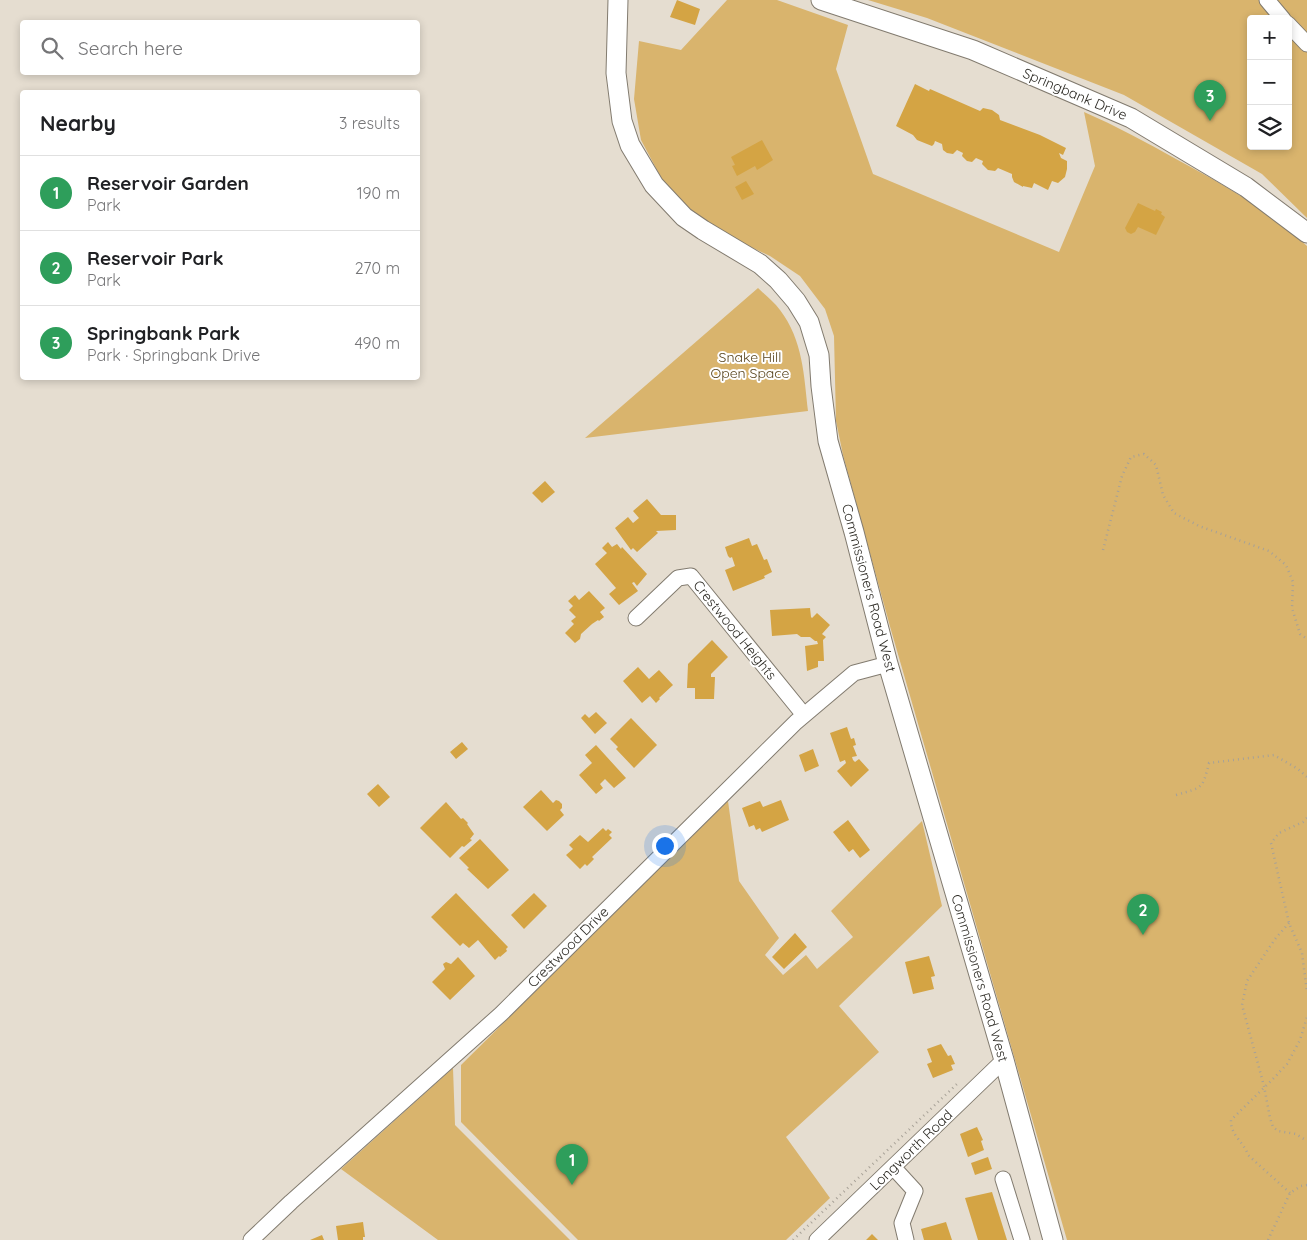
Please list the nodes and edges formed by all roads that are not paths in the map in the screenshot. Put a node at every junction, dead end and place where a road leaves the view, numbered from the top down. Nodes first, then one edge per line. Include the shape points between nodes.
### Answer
1 (618, 0) edge
2 (821, 0) edge
3 (1267, 0) edge
4 (1280, 15) edge
5 (1292, 28) edge
6 (1307, 44) edge
7 (1307, 233) edge
8 (636, 618) dead end
9 (888, 664) junction
10 (804, 715) junction
11 (1004, 1060) junction
12 (893, 1167) junction
13 (1003, 1179) dead end
14 (1054, 1238) edge
15 (251, 1240) edge
16 (817, 1240) edge
17 (906, 1240) edge
18 (1022, 1240) edge

1 - 9 main road, Commissioners Road West via 616,73 622,121 630,145 654,185 684,217 760,264 796,301 809,322 819,355 828,441
2 - 7 main road, Springbank Drive via 973,50 1131,118 1246,188
3 - 4 street
5 - 6 street
8 - 10 street, Crestwood Heights via 678,578 691,576
9 - 10 street, Crestwood Drive via 854,673
9 - 11 main road, Commissioners Road West
10 - 15 street, Crestwood Drive via 501,1014
11 - 12 street, Longworth Road
11 - 14 main road, Commissioners Road West
12 - 16 street, Longworth Road
12 - 17 street via 916,1191 902,1223
13 - 18 street

